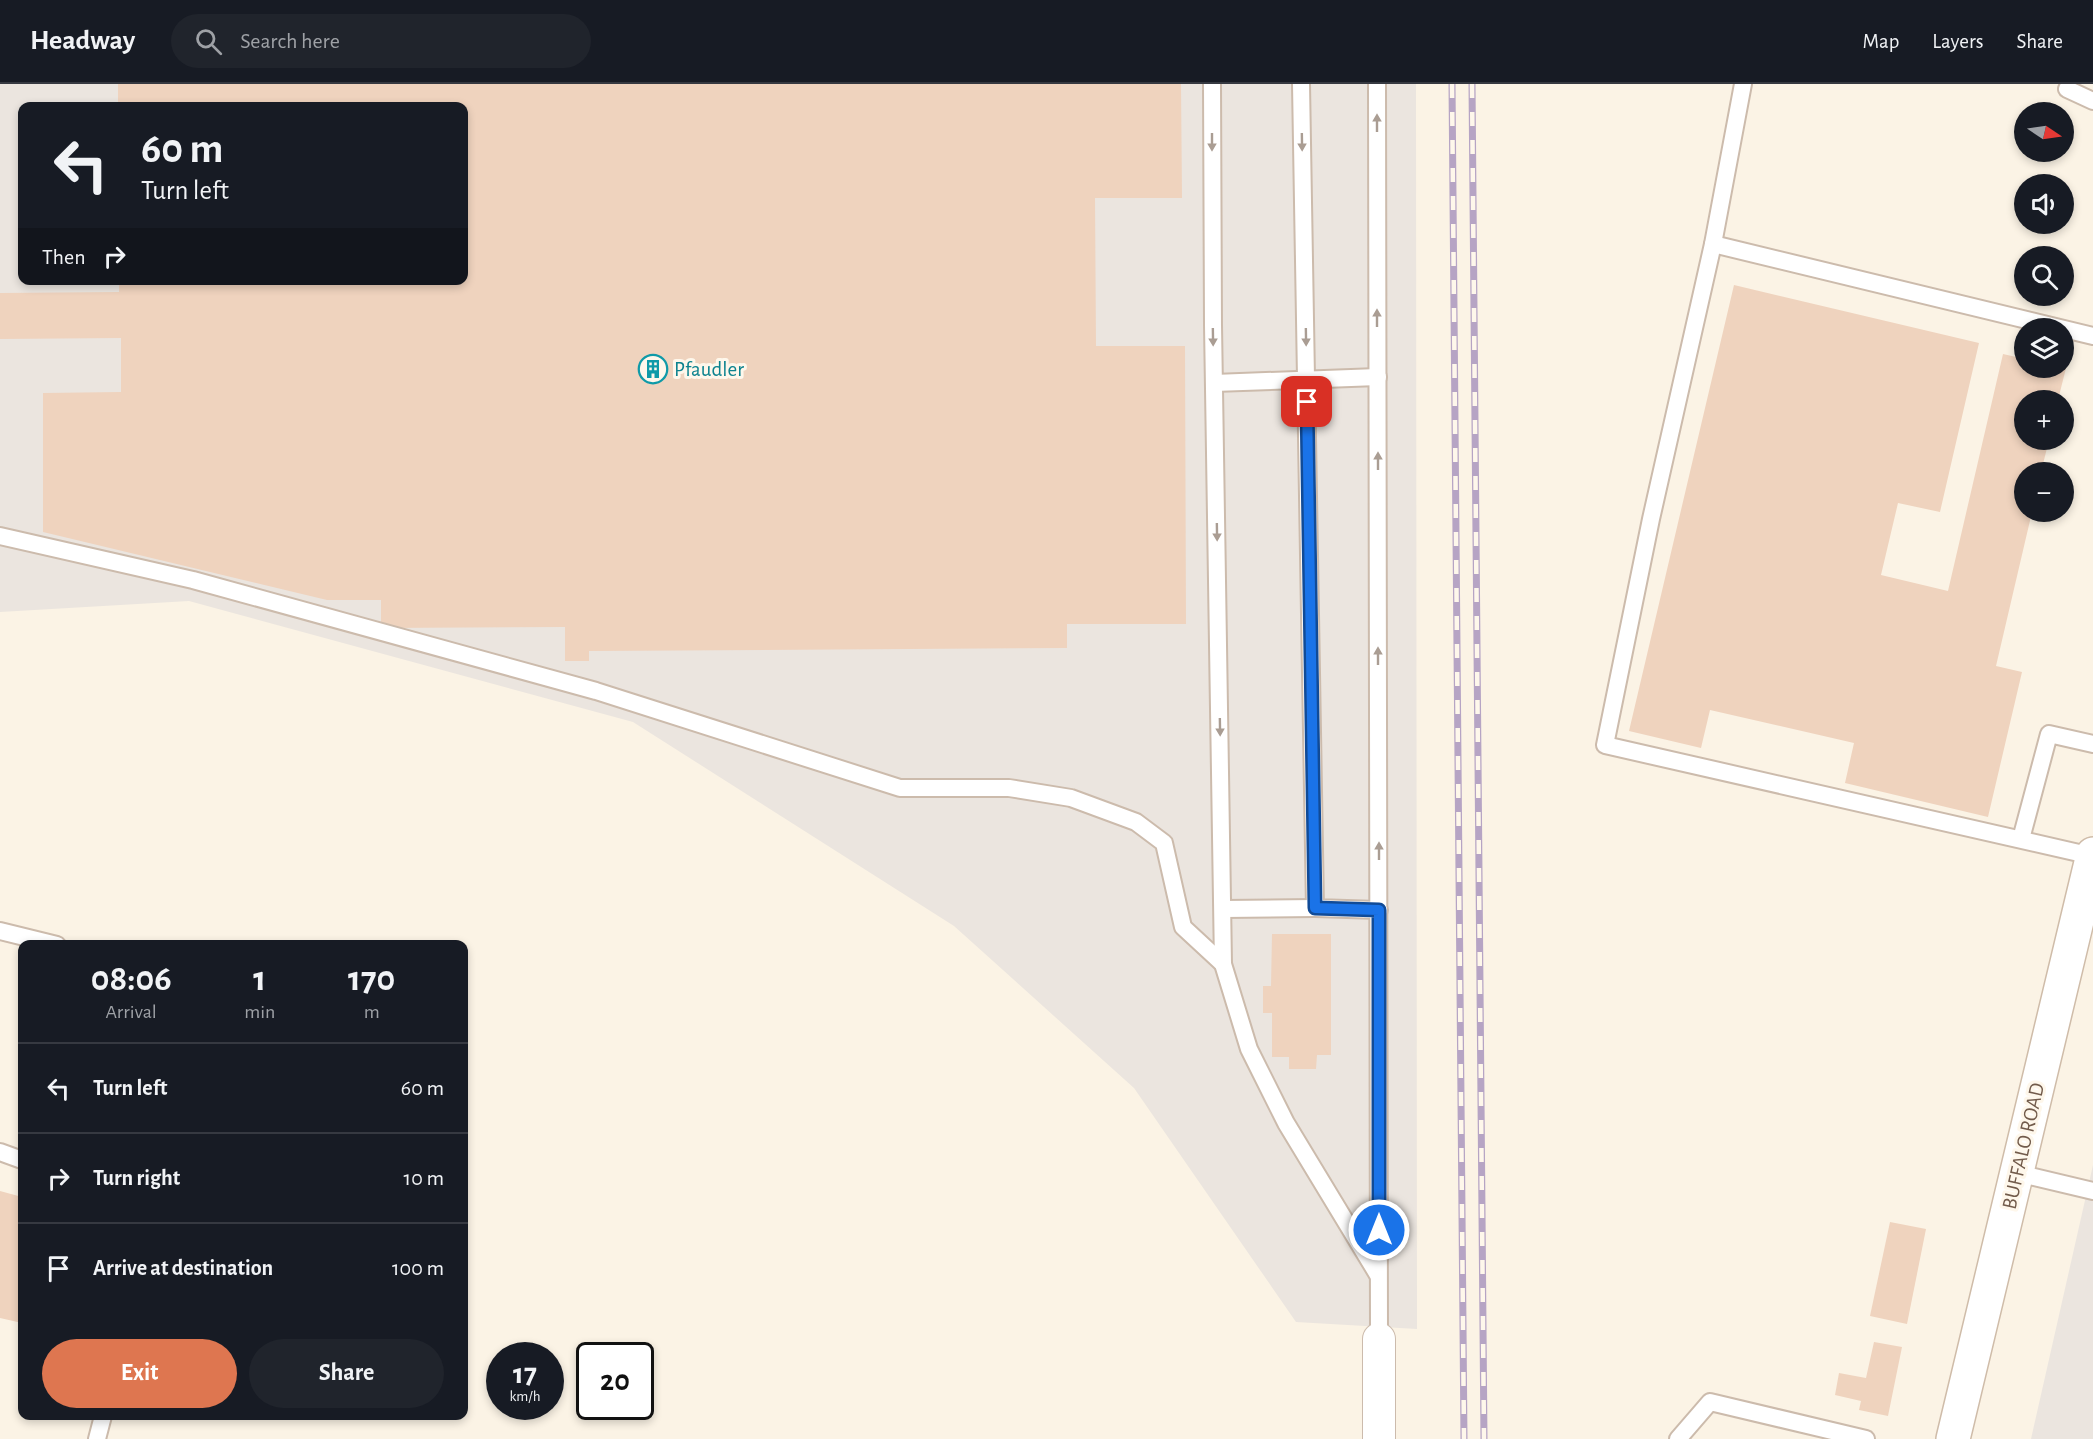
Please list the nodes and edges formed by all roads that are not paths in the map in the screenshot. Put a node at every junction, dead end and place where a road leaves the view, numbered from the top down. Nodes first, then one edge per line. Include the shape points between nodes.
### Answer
1 (1212, 84) edge
2 (1301, 84) edge
3 (1377, 84) edge
4 (1743, 84) edge
5 (2067, 89) dead end
6 (2093, 101) edge
7 (1713, 244) junction
8 (2093, 336) edge
9 (1377, 377) junction
10 (1306, 379) junction
11 (1214, 383) junction
12 (0, 536) edge
13 (2093, 744) edge
14 (2021, 840) junction
15 (2093, 855) edge
16 (1315, 908) junction
17 (1224, 909) junction
18 (1379, 910) junction
19 (0, 931) edge
20 (37, 940) edge
21 (1223, 964) junction
22 (0, 1152) edge
23 (18, 1159) edge
24 (2017, 1173) junction
25 (2093, 1191) edge
26 (1379, 1275) junction
27 (1379, 1340) joint
28 (102, 1420) edge
29 (97, 1439) edge
30 (1379, 1439) edge
31 (1678, 1439) edge
32 (1866, 1439) edge
33 (1953, 1439) edge

1 -> 11 lane
2 -> 10 lane
9 -> 3 lane
4 - 7 lane
5 - 6 lane
7 - 8 lane
7 - 14 lane via 1605,745
9 - 10 lane
18 -> 9 lane
10 - 11 lane
10 - 16 lane
11 -> 17 lane
12 - 21 lane via 194,580 597,692 900,788 1009,788 1071,798 1136,822 1164,843 1183,927
13 - 14 lane via 2049,734
14 - 15 lane
15 - 24 main road, BUFFALO ROAD
16 - 17 lane
16 - 18 lane
17 - 21 lane
18 - 26 lane
19 - 20 lane
21 - 26 lane via 1249,1049 1286,1123
22 - 23 lane
24 - 25 lane
24 - 33 main road, BUFFALO ROAD
26 - 27 lane
27 - 30 street
28 - 29 lane
31 - 32 lane via 1710,1402

